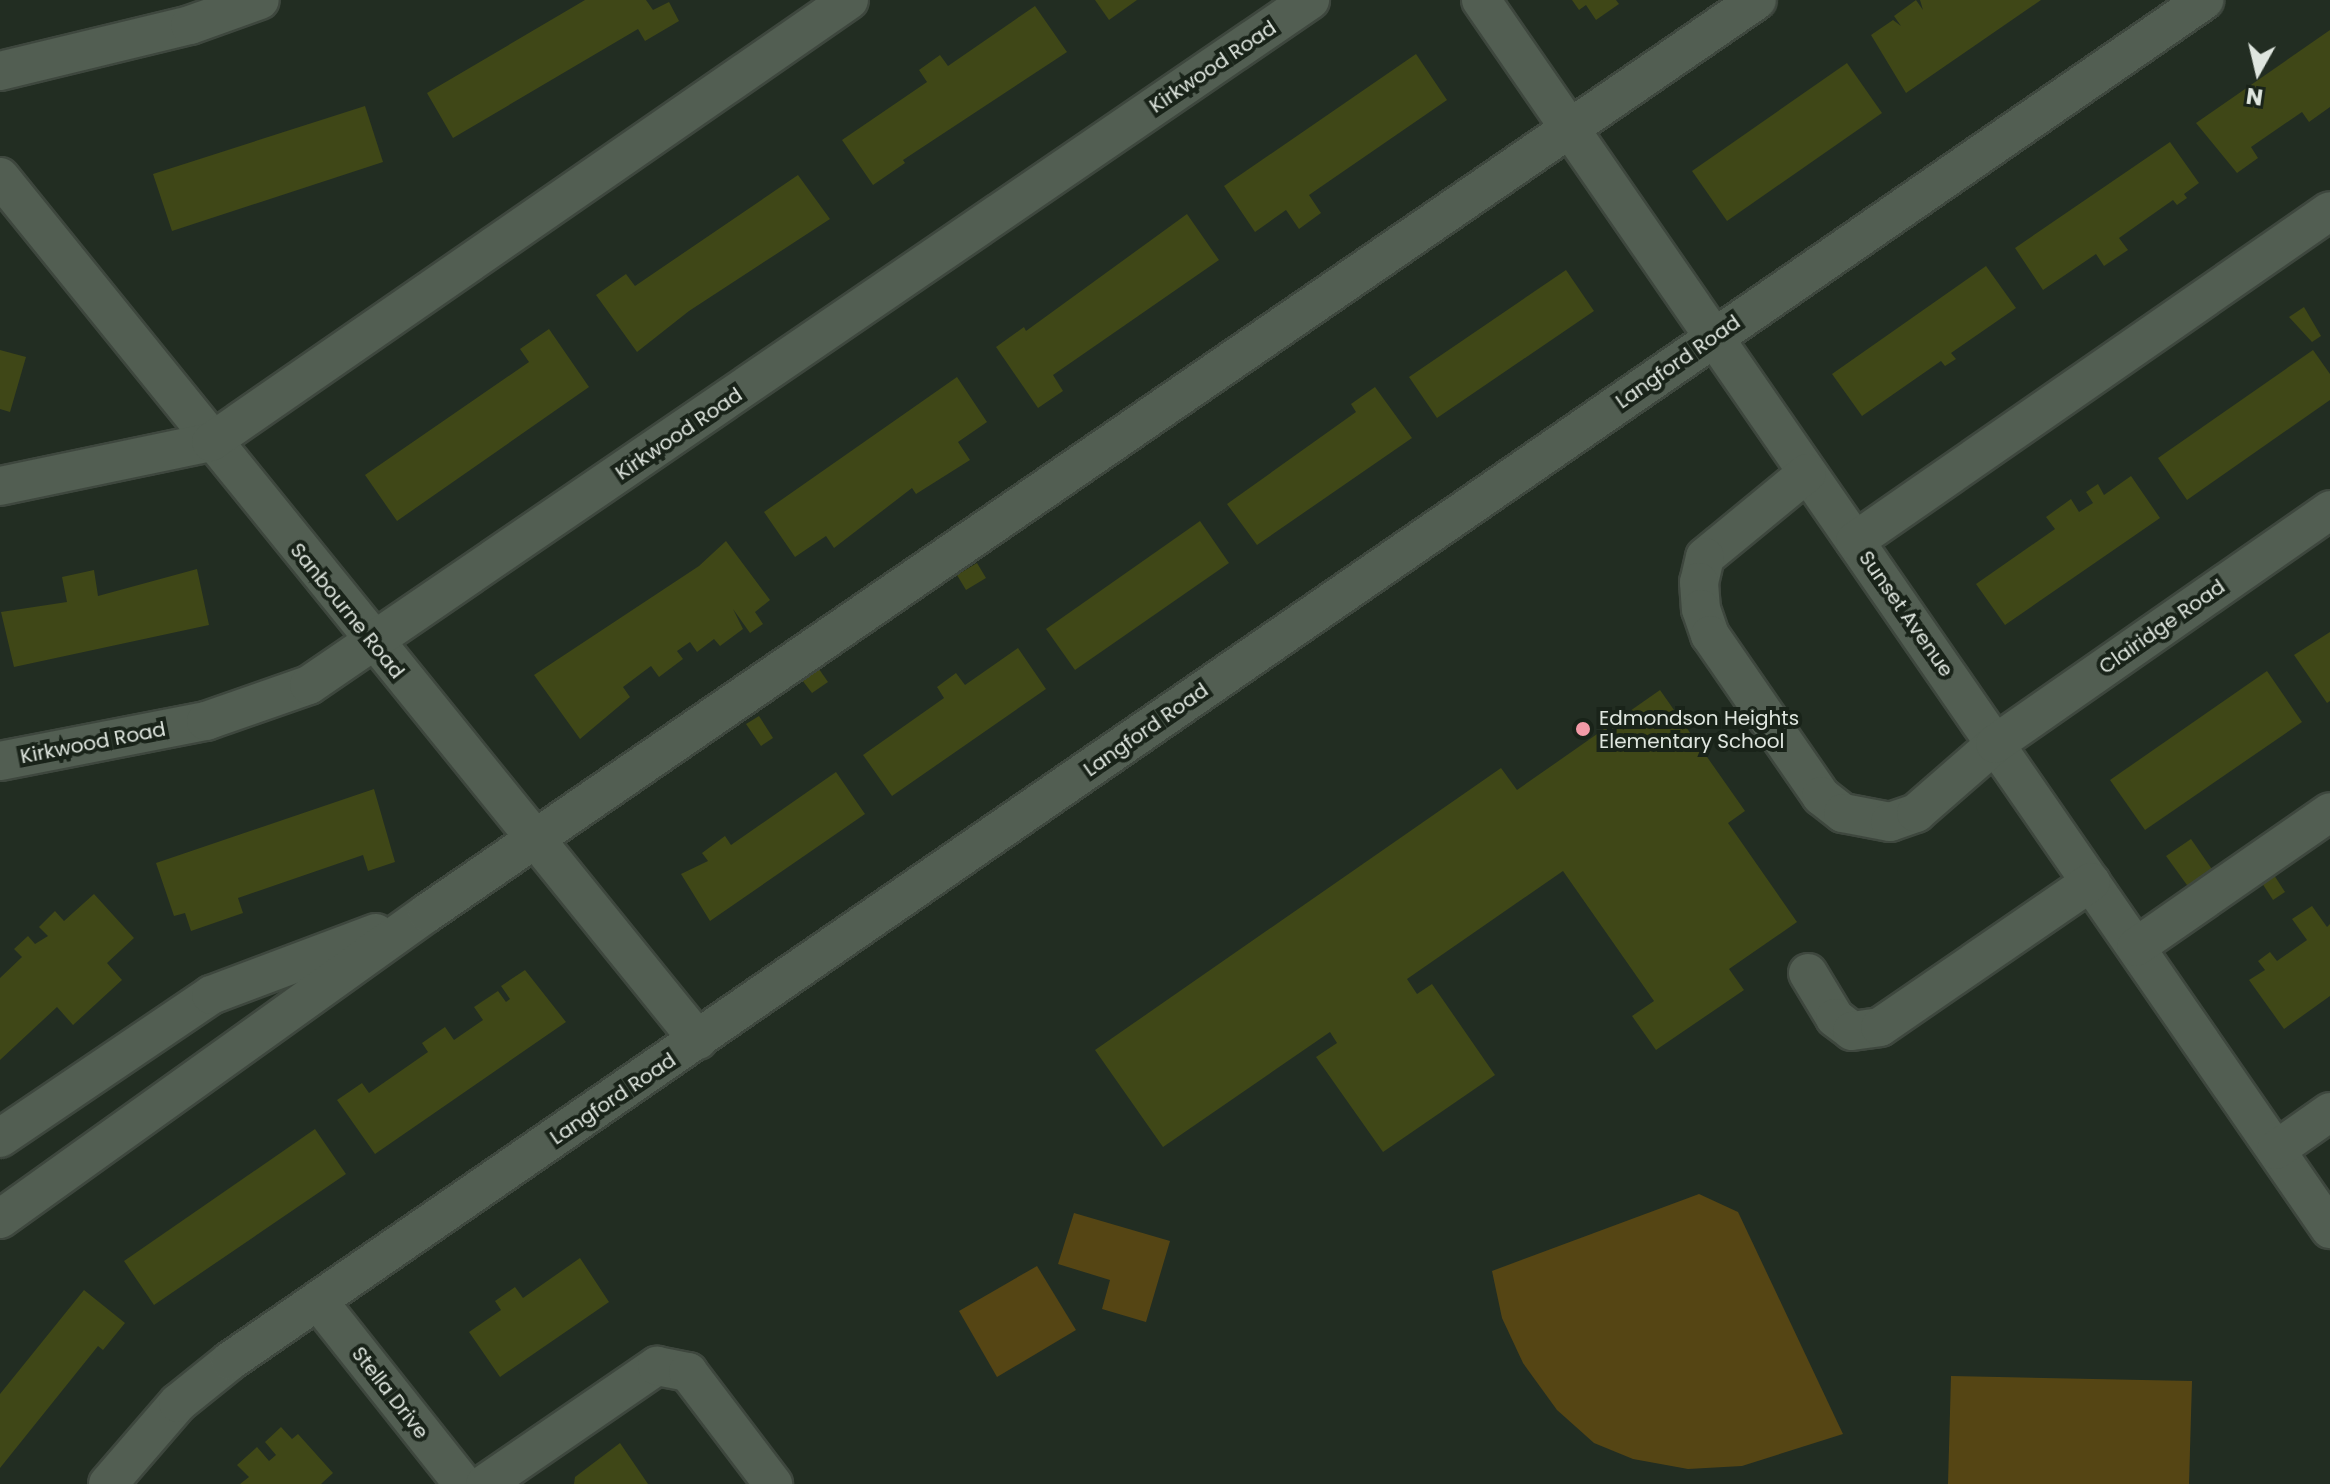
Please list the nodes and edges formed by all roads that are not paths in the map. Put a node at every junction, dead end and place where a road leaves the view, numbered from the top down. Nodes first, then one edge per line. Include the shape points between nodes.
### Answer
1 (260, 0) edge
2 (849, 0) edge
3 (1310, 0) edge
4 (1481, 0) edge
5 (1757, 0) edge
6 (2204, 0) edge
7 (0, 71) edge
8 (1570, 128) junction
9 (0, 177) edge
10 (2330, 211) edge
11 (1714, 337) junction
12 (211, 442) junction
13 (1807, 473) junction
14 (0, 486) edge
15 (2330, 510) edge
16 (1855, 541) junction
17 (373, 644) junction
18 (1995, 744) junction
19 (0, 761) edge
20 (2330, 812) edge
21 (535, 843) junction
22 (2091, 882) junction
23 (427, 913) junction
24 (2136, 947) junction
25 (1808, 973) dead end
26 (698, 1040) junction
27 (2330, 1112) edge
28 (0, 1138) edge
29 (2276, 1150) junction
30 (0, 1219) edge
31 (2330, 1229) edge
32 (318, 1301) junction
33 (108, 1484) edge
34 (463, 1484) edge
35 (485, 1484) edge
36 (773, 1484) edge

1 - 7 street via 190,25
2 - 12 street
3 - 17 street, Kirkwood Road
4 - 8 street, Sunset Avenue
5 - 8 street
6 - 11 street, Langford Road
8 - 11 street, Sunset Avenue
8 - 21 street
9 - 12 street, Sanbourne Road
10 - 16 street
11 - 13 street, Sunset Avenue
11 - 26 street, Langford Road
12 - 14 street
12 - 17 street, Sanbourne Road
13 - 16 street, Sunset Avenue
13 - 18 street, Clairidge Road via 1722,538 1705,557 1699,582 1710,635 1795,759 1821,796 1843,813 1890,822 1916,813
15 - 18 street, Clairidge Road
16 - 18 street, Sunset Avenue
17 - 19 street, Kirkwood Road via 309,685 262,705
17 - 21 street, Sanbourne Road
18 - 22 street, Sunset Avenue
20 - 24 street
21 - 23 street
21 - 26 street, Sanbourne Road
22 - 24 street, Sunset Avenue
22 - 25 street via 1880,1027 1852,1031 1835,1018
23 - 28 street via 211,995
23 - 30 street
24 - 29 street, Sunset Avenue
26 - 32 street, Langford Road
27 - 29 street
29 - 31 street, Sunset Avenue
32 - 33 street, Langford Road via 178,1403
32 - 34 street, Stella Drive
35 - 36 street via 657,1366 688,1372

